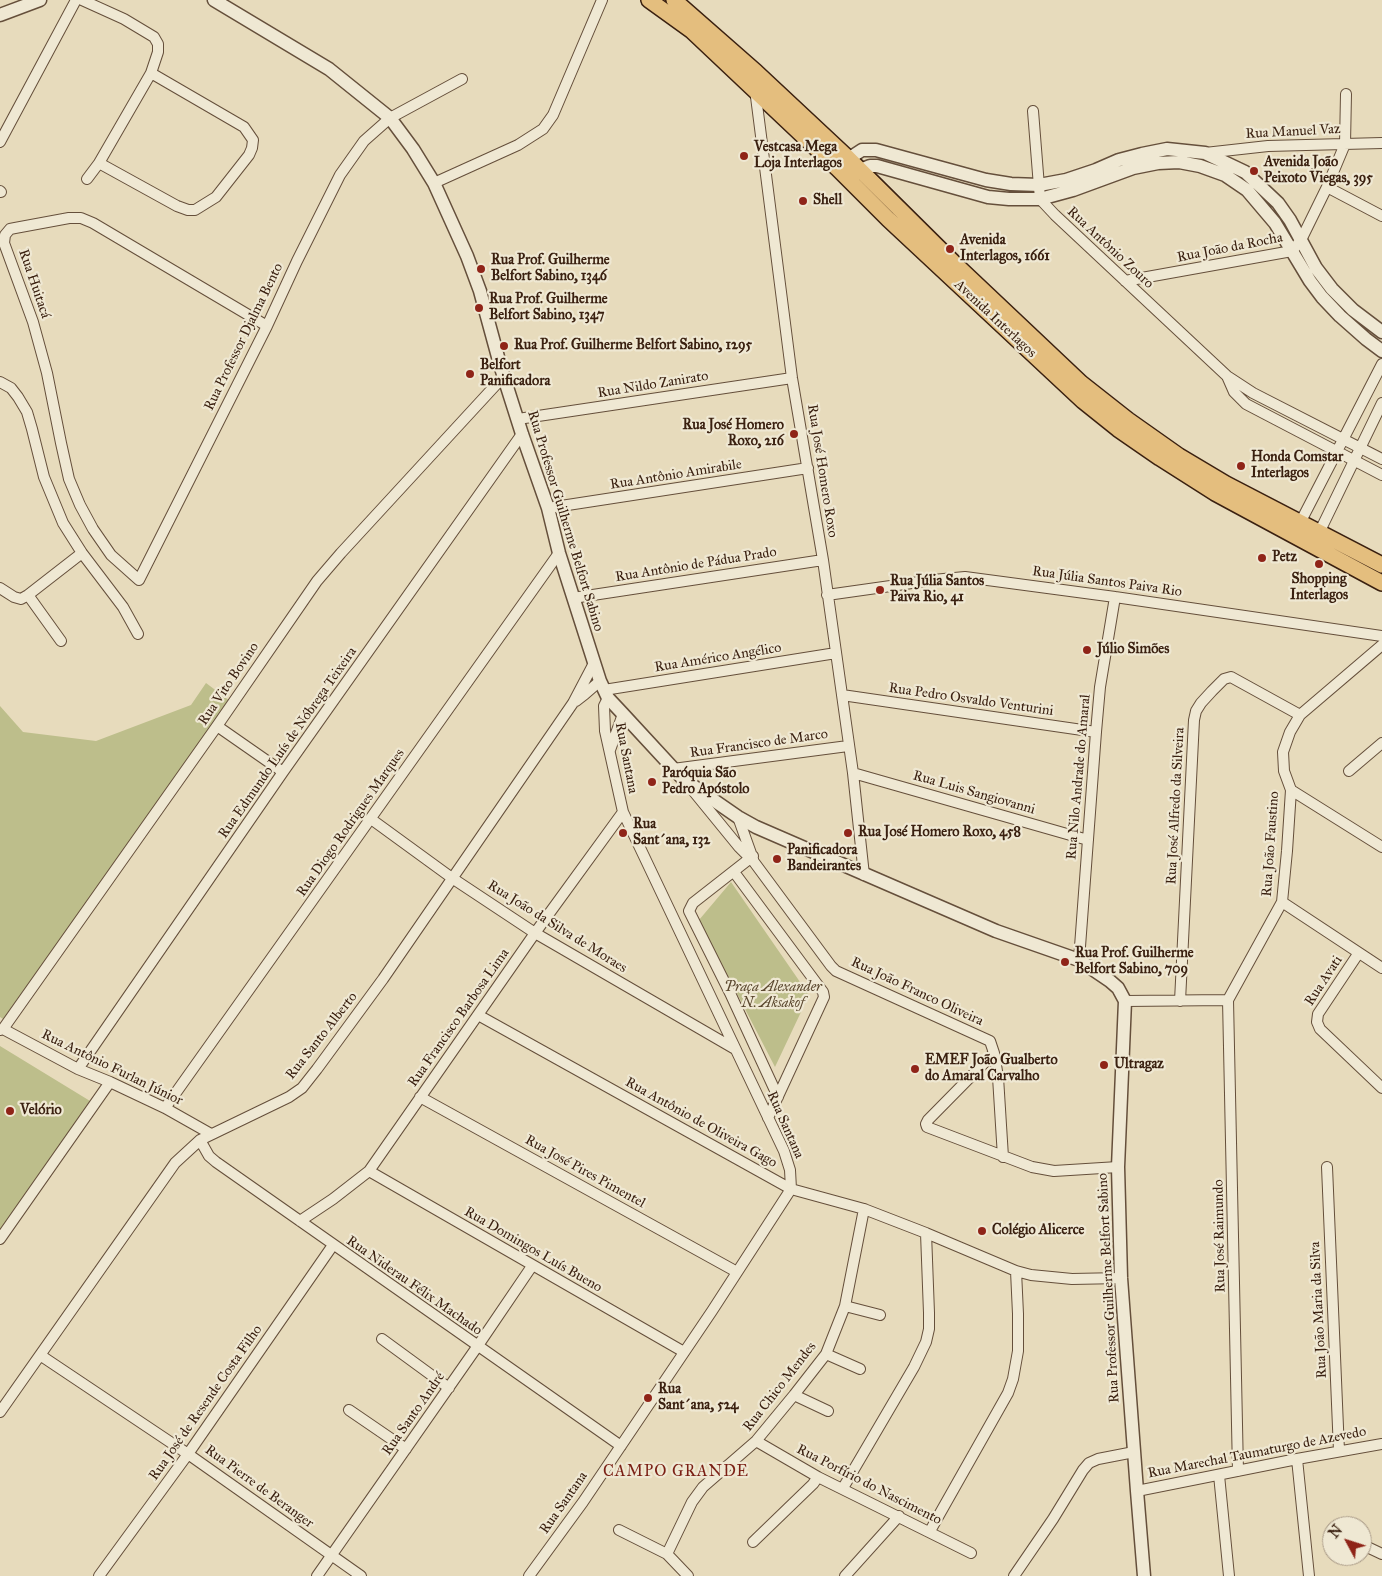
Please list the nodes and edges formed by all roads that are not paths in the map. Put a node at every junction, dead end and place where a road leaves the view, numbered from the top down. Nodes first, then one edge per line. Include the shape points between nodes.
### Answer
1 (40, 0) edge
2 (76, 0) edge
3 (82, 0) edge
4 (214, 0) edge
5 (602, 0) edge
6 (648, 0) edge
7 (674, 0) edge
8 (0, 15) edge
9 (756, 72) junction
10 (151, 73) junction
11 (462, 79) dead end
12 (755, 90) junction
13 (1346, 94) dead end
14 (1033, 111) dead end
15 (390, 118) junction
16 (0, 142) edge
17 (1382, 143) edge
18 (1345, 144) junction
19 (1205, 152) junction
20 (99, 163) junction
21 (842, 163) junction
22 (860, 170) junction
23 (87, 179) dead end
24 (850, 181) junction
25 (434, 183) junction
26 (1039, 185) junction
27 (1328, 187) junction
28 (1040, 198) junction
29 (1382, 216) edge
30 (1301, 240) junction
31 (1292, 251) junction
32 (1125, 281) junction
33 (267, 326) junction
34 (1382, 332) edge
35 (1382, 351) edge
36 (1382, 364) edge
37 (504, 376) junction
38 (1227, 376) junction
39 (792, 378) junction
40 (0, 382) edge
41 (1382, 403) edge
42 (518, 419) junction
43 (522, 434) junction
44 (1343, 439) junction
45 (1360, 448) junction
46 (1337, 451) junction
47 (1382, 459) edge
48 (1354, 460) junction
49 (808, 468) junction
50 (1382, 475) edge
51 (548, 508) junction
52 (1300, 524) junction
53 (1319, 533) junction
54 (82, 553) junction
55 (559, 553) junction
56 (823, 560) junction
57 (1382, 565) edge
58 (139, 580) joint
59 (1382, 583) edge
60 (0, 588) edge
61 (28, 595) junction
62 (827, 596) junction
63 (1115, 597) junction
64 (573, 598) junction
65 (138, 634) dead end
66 (1382, 636) edge
67 (61, 641) dead end
68 (1382, 645) edge
69 (836, 653) junction
70 (594, 663) junction
71 (604, 690) junction
72 (842, 695) junction
73 (573, 703) junction
74 (622, 714) junction
75 (1300, 714) junction
76 (218, 726) junction
77 (1096, 732) junction
78 (1382, 743) edge
79 (848, 746) junction
80 (610, 751) junction
81 (674, 769) junction
82 (1349, 771) dead end
83 (283, 772) junction
84 (853, 772) junction
85 (683, 779) junction
86 (1291, 790) junction
87 (623, 812) junction
88 (738, 817) junction
89 (371, 819) junction
90 (1088, 840) junction
91 (1382, 847) edge
92 (752, 859) junction
93 (734, 872) junction
94 (864, 875) junction
95 (452, 878) junction
96 (1282, 902) junction
97 (536, 933) junction
98 (1358, 954) junction
99 (1079, 960) junction
100 (1382, 968) edge
101 (1228, 1000) junction
102 (1125, 1001) junction
103 (1180, 1001) junction
104 (478, 1015) junction
105 (1, 1029) edge
106 (735, 1049) junction
107 (994, 1054) junction
108 (78, 1069) junction
109 (110, 1082) junction
110 (1382, 1088) edge
111 (420, 1097) junction
112 (778, 1097) junction
113 (165, 1108) junction
114 (768, 1118) junction
115 (210, 1134) junction
116 (200, 1140) junction
117 (1003, 1157) junction
118 (1118, 1167) junction
119 (1327, 1167) dead end
120 (368, 1171) junction
121 (791, 1189) junction
122 (864, 1209) junction
123 (300, 1221) junction
124 (926, 1233) junction
125 (0, 1239) edge
126 (333, 1245) junction
127 (532, 1266) junction
128 (1016, 1271) junction
129 (738, 1272) junction
130 (1121, 1278) junction
131 (845, 1306) junction
132 (880, 1316) dead end
133 (382, 1339) dead end
134 (477, 1347) junction
135 (684, 1352) junction
136 (826, 1354) junction
137 (40, 1355) junction
138 (860, 1369) dead end
139 (449, 1388) junction
140 (794, 1395) junction
141 (349, 1410) dead end
142 (828, 1411) dead end
143 (0, 1412) edge
144 (756, 1441) junction
145 (1382, 1444) edge
146 (620, 1446) junction
147 (406, 1449) junction
148 (1339, 1451) junction
149 (1134, 1452) junction
150 (188, 1454) junction
151 (1297, 1459) junction
152 (1238, 1471) junction
153 (1219, 1475) junction
154 (818, 1477) junction
155 (843, 1488) junction
156 (1136, 1491) junction
157 (899, 1516) junction
158 (619, 1530) dead end
159 (930, 1531) junction
160 (753, 1542) dead end
161 (971, 1553) dead end
162 (667, 1554) junction
163 (331, 1556) junction
164 (99, 1576) edge
165 (317, 1576) edge
166 (361, 1576) edge
167 (529, 1576) edge
168 (688, 1576) edge
169 (845, 1576) edge
170 (1014, 1576) edge
171 (1144, 1576) edge
172 (1229, 1576) edge
173 (1309, 1576) edge

1 - 8 street
2 - 16 street
3 - 10 street via 154,37 158,52
4 - 15 street, Rua Professor Guilherme Belfort Sabino via 330,69
5 - 25 street via 544,129 518,145
6 - 12 main road, Avenida Interlagos via 692,31
7 - 9 main road, Avenida Interlagos
9 - 12 street, Rua José Homero Roxo
9 - 21 main road, Avenida Interlagos
10 - 20 street
10 - 20 street via 244,127 253,140 249,155 216,197 195,210 177,206
11 - 15 street, Rua Professor Djalma Bento
12 - 21 main road, Avenida Interlagos
12 - 39 street, Rua José Homero Roxo
13 - 18 street, Rua João da Rocha
14 - 26 street
15 - 25 street, Rua Professor Guilherme Belfort Sabino
15 - 33 street, Rua Professor Djalma Bento via 364,141 340,175
17 - 18 street, Rua Manuel Vaz
18 - 19 street, Rua Manuel Vaz
18 - 27 street, Rua João da Rocha
19 - 26 street via 1167,149
19 - 30 street via 1245,172 1261,186 1278,203
20 - 23 street
21 - 22 main road, Avenida Interlagos
21 - 24 main road, Avenida Interlagos
21 - 26 street via 862,150 876,150 986,180
22 - 24 street
22 - 28 street via 870,166 884,167 988,197
22 - 52 main road, Avenida Interlagos via 1081,383 1179,456
24 - 59 main road, Avenida Interlagos via 1083,401 1118,429 1214,493
25 - 37 street, Rua Professor Guilherme Belfort Sabino via 468,256
26 - 28 street
27 - 29 street
27 - 30 street, Rua João da Rocha
28 - 31 street via 1073,190 1133,168 1179,162 1200,166 1225,175 1247,190 1275,223
28 - 32 street, Rua Antônio Zouro
30 - 31 street, Rua João da Rocha
30 - 34 street via 1332,289
31 - 32 street, Rua João da Rocha
31 - 35 street via 1322,297
32 - 38 street, Rua Antônio Zouro
33 - 58 street, Rua Professor Djalma Bento
33 - 58 street, Rua Huitacá via 81,218 10,229 5,235 4,243 33,322 47,373 69,479 93,529 111,555
36 - 44 street
37 - 42 street, Rua Professor Guilherme Belfort Sabino
37 - 76 street, Rua Vito Bovino via 317,581
38 - 44 street, Rua Antônio Zouro via 1253,393
38 - 46 street, Rua Antônio Zouro via 1242,401
39 - 42 street, Rua Nildo Zanirato
39 - 49 street, Rua José Homero Roxo
40 - 54 street via 11,388 27,412 47,486 63,523
41 - 45 street
42 - 43 street, Rua Professor Guilherme Belfort Sabino
43 - 51 street, Rua Professor Guilherme Belfort Sabino
43 - 83 street, Rua Edmundo Luís de Nóbrega Teixeira
44 - 45 street, Rua Antônio Zouro
44 - 46 street
45 - 47 street, Rua Antônio Zouro
45 - 48 street
46 - 48 street, Rua Antônio Zouro
46 - 52 street
48 - 50 street, Rua Antônio Zouro
48 - 53 street
49 - 51 street, Rua Antônio Amirabile
49 - 56 street, Rua José Homero Roxo
51 - 55 street, Rua Professor Guilherme Belfort Sabino
52 - 53 main road, Avenida Interlagos
53 - 57 main road, Avenida Interlagos
54 - 61 street
54 - 65 street via 123,607
55 - 64 street, Rua Professor Guilherme Belfort Sabino
55 - 89 street, Rua Diogo Rodrigues Marques
56 - 62 street, Rua José Homero Roxo
56 - 64 street, Rua Antônio de Pádua Prado
60 - 61 street via 14,598
61 - 67 street
62 - 63 street, Rua Júlia Santos Paiva Rio via 965,577
62 - 69 street, Rua José Homero Roxo
63 - 66 street, Rua Júlia Santos Paiva Rio
63 - 77 street, Rua Nilo Andrade do Amaral
64 - 70 street, Rua Professor Guilherme Belfort Sabino
68 - 75 street, Rua João Faustino
69 - 71 street, Rua Américo Angélico
69 - 72 street, Rua José Homero Roxo
70 - 71 street, Rua Professor Guilherme Belfort Sabino
70 - 73 street, Rua Santo Alberto
71 - 73 street, Rua Santo Alberto via 586,694
71 - 74 street
71 - 80 street, Rua Santana via 605,732
72 - 77 street, Rua Pedro Osvaldo Venturini
72 - 79 street, Rua José Homero Roxo
73 - 95 street, Rua Santo Alberto
74 - 80 street
74 - 81 street
75 - 86 street, Rua João Faustino via 1283,752 1284,772
75 - 103 street, Rua José Alfredo da Silveira via 1231,676 1212,691 1196,711
76 - 83 street
76 - 105 street, Rua Vito Bovino
77 - 90 street, Rua Nilo Andrade do Amaral
78 - 82 street
79 - 81 street, Rua Francisco de Marco
79 - 84 street, Rua José Homero Roxo
80 - 87 street, Rua Santana
81 - 85 street
83 - 108 street, Rua Edmundo Luís de Nóbrega Teixeira
84 - 90 street, Rua Luis Sangiovanni
84 - 94 street, Rua José Homero Roxo
85 - 88 street
85 - 92 street, Rua João Franco Oliveira
86 - 91 street
86 - 96 street, Rua João Faustino
87 - 97 street, Rua Francisco Barbosa Lima
87 - 106 street, Rua Santana
88 - 92 street, Rua João Franco Oliveira
88 - 94 street
89 - 95 street, Rua João da Silva de Moraes
89 - 113 street, Rua Diogo Rodrigues Marques
90 - 99 street, Rua Nilo Andrade do Amaral
92 - 93 street
92 - 107 street, Rua João Franco Oliveira via 836,971 990,1041
93 - 112 street via 823,992 824,1000
93 - 112 street via 693,903 689,911
94 - 99 street via 996,931
95 - 97 street, Rua João da Silva de Moraes
95 - 115 street, Rua Santo Alberto via 383,979 302,1088
96 - 98 street
96 - 101 street, Rua João Faustino
97 - 104 street, Rua Francisco Barbosa Lima
97 - 106 street, Rua João da Silva de Moraes
98 - 100 street
98 - 110 street, Rua Avati via 1318,1014 1317,1022
99 - 102 street via 1118,988
101 - 103 street
101 - 152 street, Rua José Raimundo
102 - 103 street
102 - 118 street, Rua Professor Guilherme Belfort Sabino
104 - 111 street, Rua Francisco Barbosa Lima
104 - 121 street, Rua Antônio de Oliveira Gago
105 - 108 street, Rua Antônio Furlan Júnior
106 - 114 street, Rua Santana
107 - 117 street
107 - 117 street via 928,1120 926,1126
108 - 109 street, Rua Antônio Furlan Júnior
109 - 113 street, Rua Antônio Furlan Júnior
109 - 125 street
111 - 120 street, Rua Francisco Barbosa Lima
111 - 129 street, Rua José Pires Pimentel
112 - 114 street
113 - 115 street, Rua Antônio Furlan Júnior
114 - 121 street, Rua Santana via 787,1160
115 - 116 street, Rua Santo Alberto
116 - 123 street, Rua Niderau Félix Machado via 216,1162
116 - 137 street, Rua Santo Alberto via 175,1163
117 - 118 street via 1054,1171
118 - 130 street, Rua Professor Guilherme Belfort Sabino
119 - 148 street, Rua João Maria da Silva
120 - 123 street, Rua Francisco Barbosa Lima
120 - 127 street, Rua Domingos Luís Bueno
121 - 122 street, Rua Antônio de Oliveira Gago
121 - 129 street, Rua Santana
122 - 124 street, Rua Antônio de Oliveira Gago
122 - 131 street, Rua Chico Mendes
123 - 126 street, Rua Niderau Félix Machado
124 - 128 street, Rua Antônio de Oliveira Gago
124 - 155 street via 929,1329 926,1342
126 - 134 street, Rua Niderau Félix Machado
126 - 150 street, Rua José de Resende Costa Filho
127 - 134 street, Rua Santo André
127 - 135 street, Rua Domingos Luís Bueno
128 - 130 street, Rua Antônio de Oliveira Gago via 1041,1277
128 - 159 street via 1018,1351 1013,1380
129 - 135 street, Rua Santana
130 - 149 street, Rua Professor Guilherme Belfort Sabino
131 - 132 street
131 - 136 street, Rua Chico Mendes
133 - 139 street
134 - 139 street, Rua Santo André
134 - 146 street, Rua Niderau Félix Machado
135 - 146 street, Rua Santana
136 - 138 street
136 - 140 street, Rua Chico Mendes
137 - 143 street, Rua Santo Alberto
137 - 150 street, Rua Pierre de Beranger
139 - 147 street, Rua Santo André
140 - 142 street
140 - 144 street, Rua Chico Mendes
141 - 147 street
144 - 154 street, Rua Porfírio do Nascimento
144 - 162 street, Rua Chico Mendes via 703,1487 692,1502
145 - 148 street, Rua Marechal Taumaturgo de Azevedo
146 - 167 street, Rua Santana
147 - 163 street, Rua Santo André
148 - 151 street, Rua Marechal Taumaturgo de Azevedo
149 - 156 street, Rua Professor Guilherme Belfort Sabino
149 - 170 street via 1089,1462
150 - 163 street, Rua Pierre de Beranger
150 - 164 street, Rua José de Resende Costa Filho
151 - 152 street, Rua Marechal Taumaturgo de Azevedo
151 - 173 street
152 - 153 street, Rua Marechal Taumaturgo de Azevedo
153 - 156 street, Rua Marechal Taumaturgo de Azevedo
153 - 172 street
154 - 155 street, Rua Porfírio do Nascimento
154 - 160 street
155 - 157 street, Rua Porfírio do Nascimento
156 - 171 street, Rua Professor Guilherme Belfort Sabino
157 - 159 street, Rua Porfírio do Nascimento
157 - 169 street
158 - 162 street
159 - 161 street, Rua Porfírio do Nascimento
162 - 168 street
163 - 165 street, Rua Santo André
163 - 166 street, Rua Pierre de Beranger

